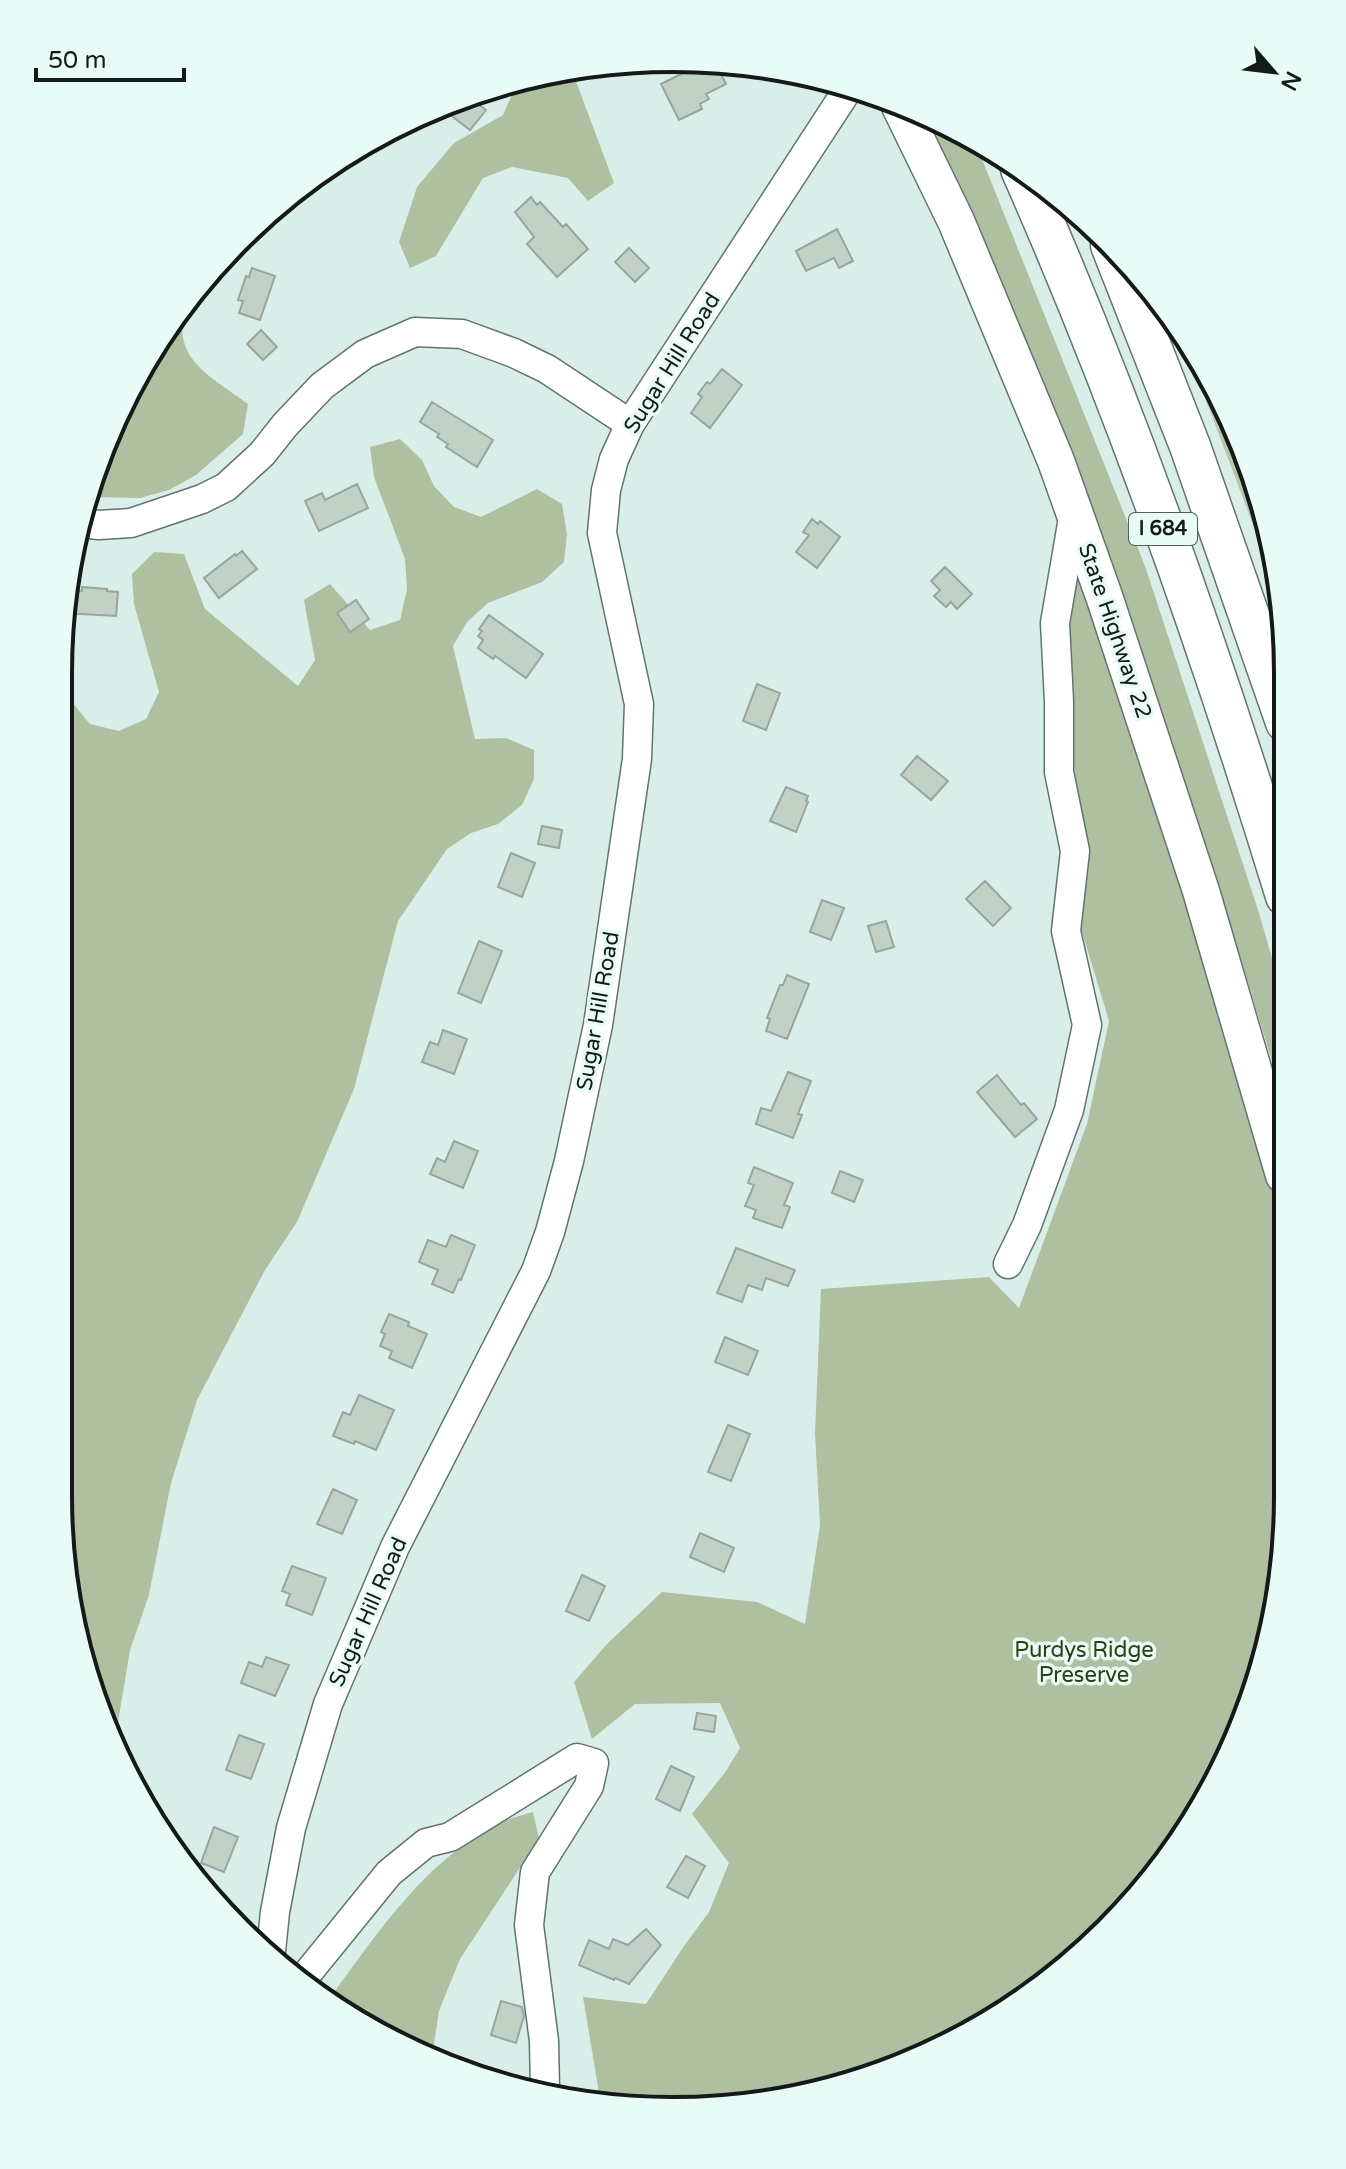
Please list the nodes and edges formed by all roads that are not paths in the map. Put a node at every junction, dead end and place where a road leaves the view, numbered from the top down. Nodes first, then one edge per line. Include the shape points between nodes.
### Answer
1 (843, 97) edge
2 (907, 120) edge
3 (1029, 189) edge
4 (1123, 274) edge
5 (630, 424) junction
6 (1074, 512) junction
7 (91, 524) edge
8 (1274, 688) edge
9 (1274, 859) edge
10 (1274, 1141) edge
11 (1008, 1264) dead end
12 (272, 1943) edge
13 (307, 1973) edge
14 (545, 2083) edge

1 - 5 street, Sugar Hill Road
2 - 6 main road, State Highway 22 via 956,221
3 - 9 highway, I 684 via 1140,464
4 - 8 highway, I 684 via 1190,446
5 - 7 street via 514,353 462,334 415,332 365,354 322,386 226,487 131,523
5 - 12 street, Sugar Hill Road via 606,490 602,533 639,704 637,759 598,1025 569,1161 536,1271 395,1547 328,1704 291,1828
6 - 10 main road, State Highway 22 via 1205,904
6 - 11 street via 1055,623 1059,772 1075,851 1066,931 1087,1025 1069,1110
13 - 14 street via 389,1873 426,1843 450,1837 577,1758 594,1763 589,1786 535,1872 529,1925

